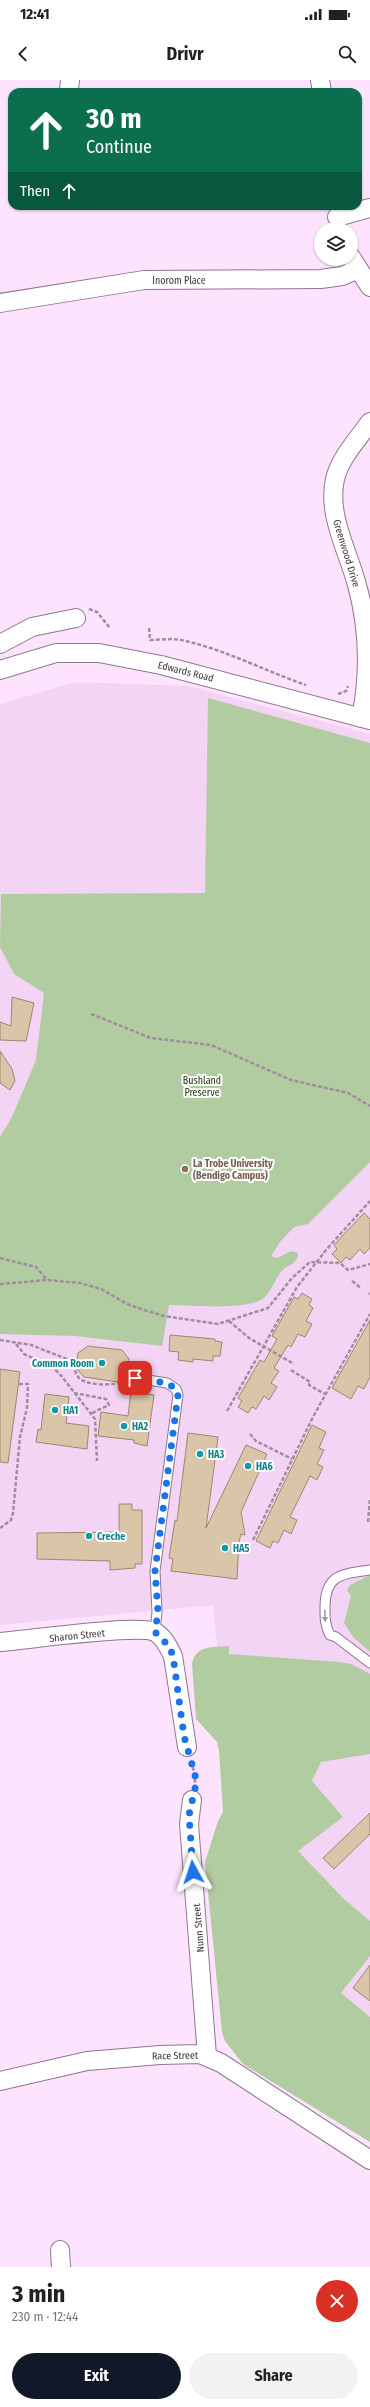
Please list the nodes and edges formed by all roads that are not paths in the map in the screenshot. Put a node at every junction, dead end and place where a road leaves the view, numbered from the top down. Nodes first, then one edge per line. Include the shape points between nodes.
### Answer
1 (370, 208) edge
2 (338, 217) edge
3 (351, 266) edge
4 (356, 266) edge
5 (370, 287) edge
6 (0, 303) edge
7 (370, 422) edge
8 (76, 618) dead end
9 (0, 644) edge
10 (0, 670) edge
11 (366, 719) edge
12 (135, 1378) road end
13 (370, 1570) edge
14 (155, 1632) junction
15 (0, 1642) edge
16 (370, 1663) edge
17 (187, 1747) road end
18 (192, 1800) road end
19 (207, 2056) junction
20 (0, 2080) edge
21 (370, 2160) edge

1 - 2 street
3 - 6 street, Inorom Place via 342,276 321,279 144,280
4 - 5 street
7 - 11 street, Greenwood Drive via 339,468 333,503 357,584 364,620 369,672
8 - 9 street via 32,627
10 - 11 street, Edwards Road via 56,653 99,653 175,668
12 - 14 lane via 167,1383 176,1389 178,1395 155,1571 158,1612
13 -> 16 lane via 339,1576 327,1588 325,1596 326,1626 330,1635
14 - 15 street, Sharon Street via 128,1630
14 - 17 street via 169,1646 173,1656
18 - 19 street, Nunn Street via 190,1824
19 - 20 street, Race Street via 180,2053 108,2059
19 - 21 street, Race Street

